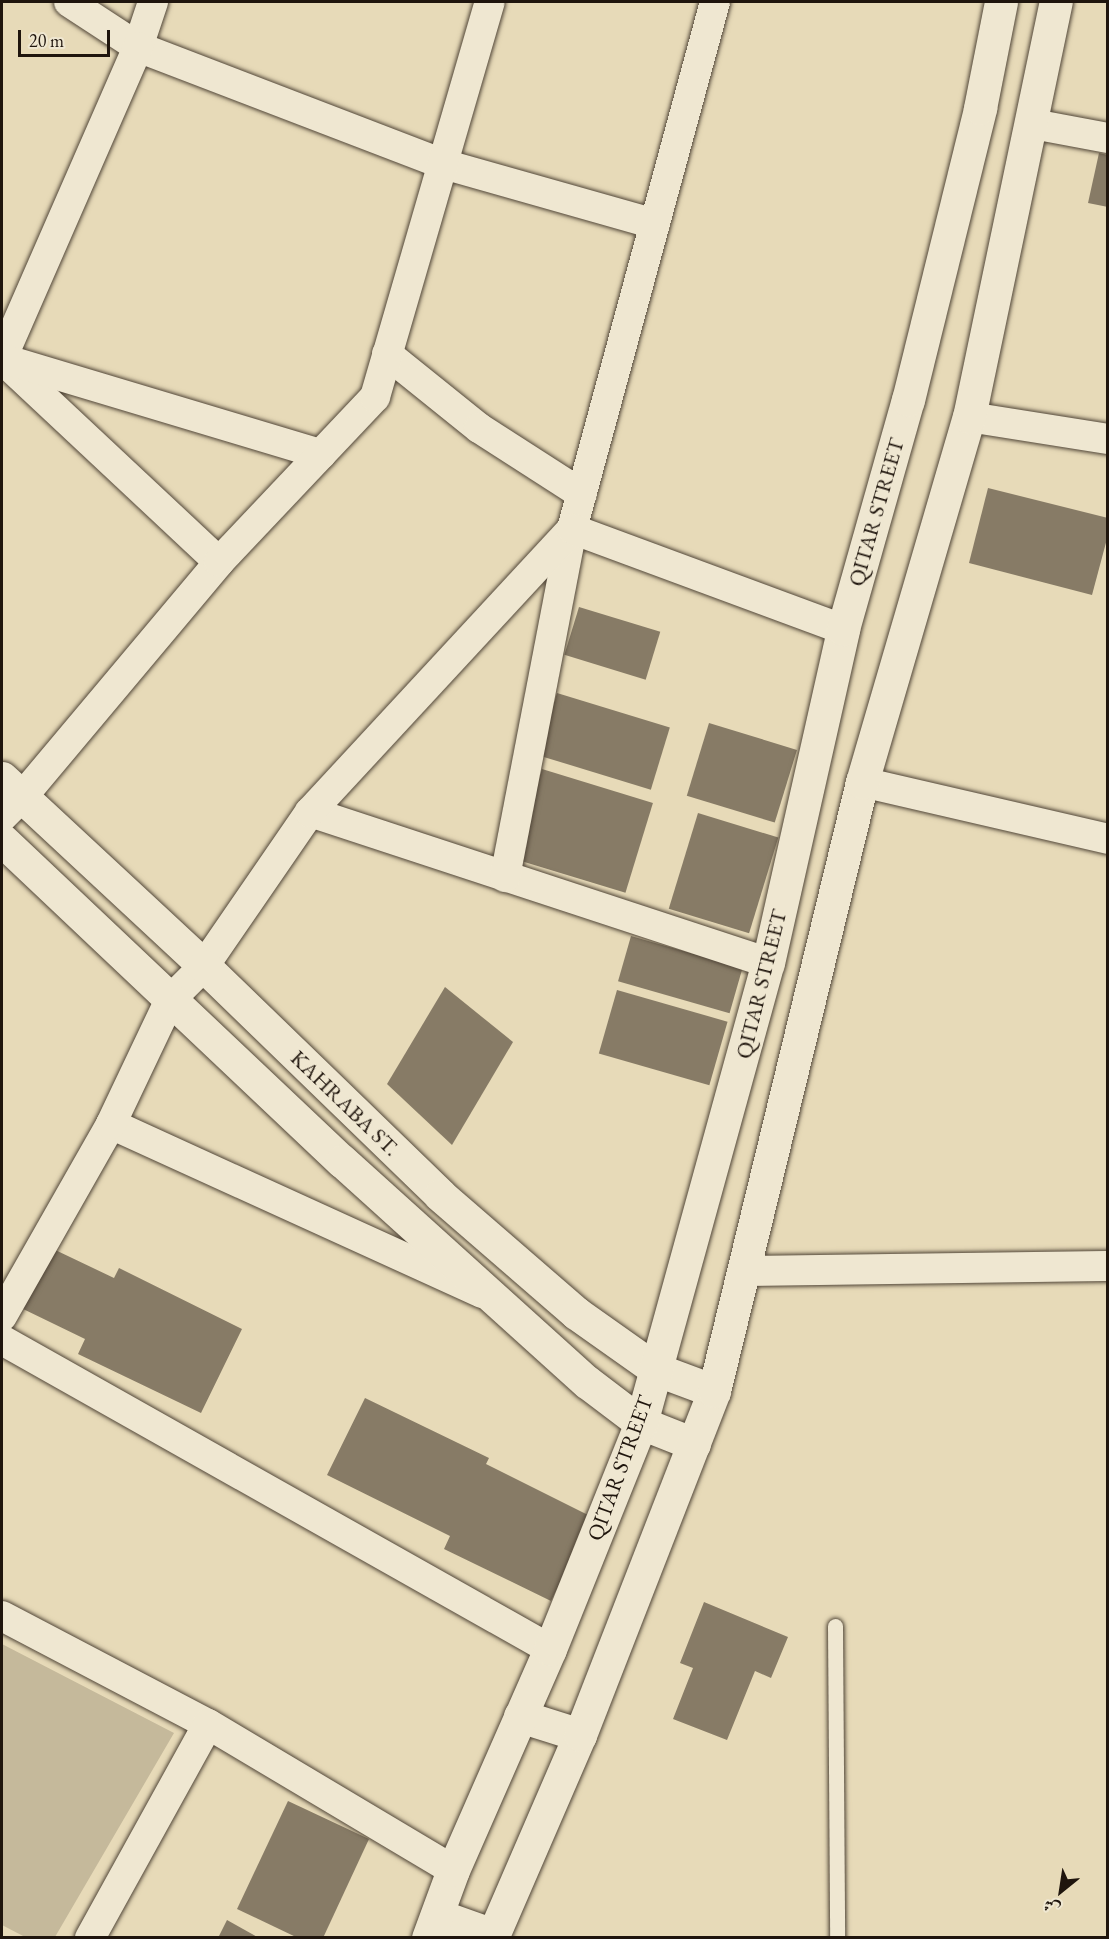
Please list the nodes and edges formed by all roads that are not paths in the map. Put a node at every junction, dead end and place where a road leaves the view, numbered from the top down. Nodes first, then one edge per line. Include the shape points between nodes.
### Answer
1 (69, 2) edge
2 (153, 2) edge
3 (490, 2) edge
4 (715, 2) edge
5 (1001, 2) edge
6 (1056, 2) edge
7 (138, 47) junction
8 (1033, 124) junction
9 (1107, 138) edge
10 (443, 164) junction
11 (655, 224) junction
12 (387, 354) junction
13 (2, 358) edge
14 (969, 417) junction
15 (1107, 440) edge
16 (321, 454) junction
17 (582, 494) junction
18 (572, 530) junction
19 (219, 562) junction
20 (843, 629) junction
21 (862, 782) junction
22 (8, 797) edge
23 (310, 812) junction
24 (1107, 839) edge
25 (2, 840) edge
26 (505, 877) junction
27 (768, 963) junction
28 (204, 966) junction
29 (170, 1000) junction
30 (111, 1124) junction
31 (1107, 1266) edge
32 (745, 1271) junction
33 (490, 1297) junction
34 (2, 1316) edge
35 (2, 1340) edge
36 (655, 1369) junction
37 (714, 1391) junction
38 (641, 1423) junction
39 (694, 1444) junction
40 (2, 1616) edge
41 (836, 1626) dead end
42 (550, 1649) junction
43 (520, 1716) junction
44 (208, 1724) junction
45 (580, 1735) junction
46 (453, 1870) junction
47 (433, 1926) edge
48 (493, 1936) edge
49 (90, 1938) edge
50 (837, 1938) edge

1 - 7 street
2 - 7 street
3 - 10 street
4 - 11 street
5 - 20 main road, QITAR STREET via 981,108 911,389
6 - 8 main road
7 - 10 street
7 - 13 street
8 - 9 street
8 - 14 main road
10 - 11 street
10 - 12 street
11 - 17 street
12 - 16 street via 375,397
12 - 17 street via 479,428
13 - 16 street
13 - 19 street
14 - 15 street
14 - 21 main road
16 - 19 street
17 - 18 street
18 - 20 street
18 - 23 street
18 - 26 street
19 - 22 street
20 - 27 main road, QITAR STREET
21 - 24 street
21 - 32 main road
22 - 28 main road, KAHRABA ST.
23 - 26 street
23 - 28 street
25 - 29 main road, KAHRABA ST.
26 - 27 street
27 - 36 main road, QITAR STREET
28 - 29 street
28 - 36 main road, KAHRABA ST. via 440,1195 576,1313
29 - 30 street
29 - 33 main road, KAHRABA ST.
30 - 33 street
30 - 34 street
31 - 32 street
32 - 37 main road
33 - 38 main road, KAHRABA ST. via 587,1382
35 - 42 street
36 - 37 main road, KAHRABA ST.
36 - 38 main road, QITAR STREET
37 - 39 main road
38 - 39 main road, KAHRABA ST.
38 - 42 main road, QITAR STREET
39 - 45 main road
40 - 44 street
41 - 50 lane
42 - 43 main road, QITAR STREET
43 - 45 main road
43 - 46 main road, QITAR STREET
44 - 46 street
44 - 49 street
45 - 48 main road
46 - 47 main road, QITAR STREET
47 - 48 main road

